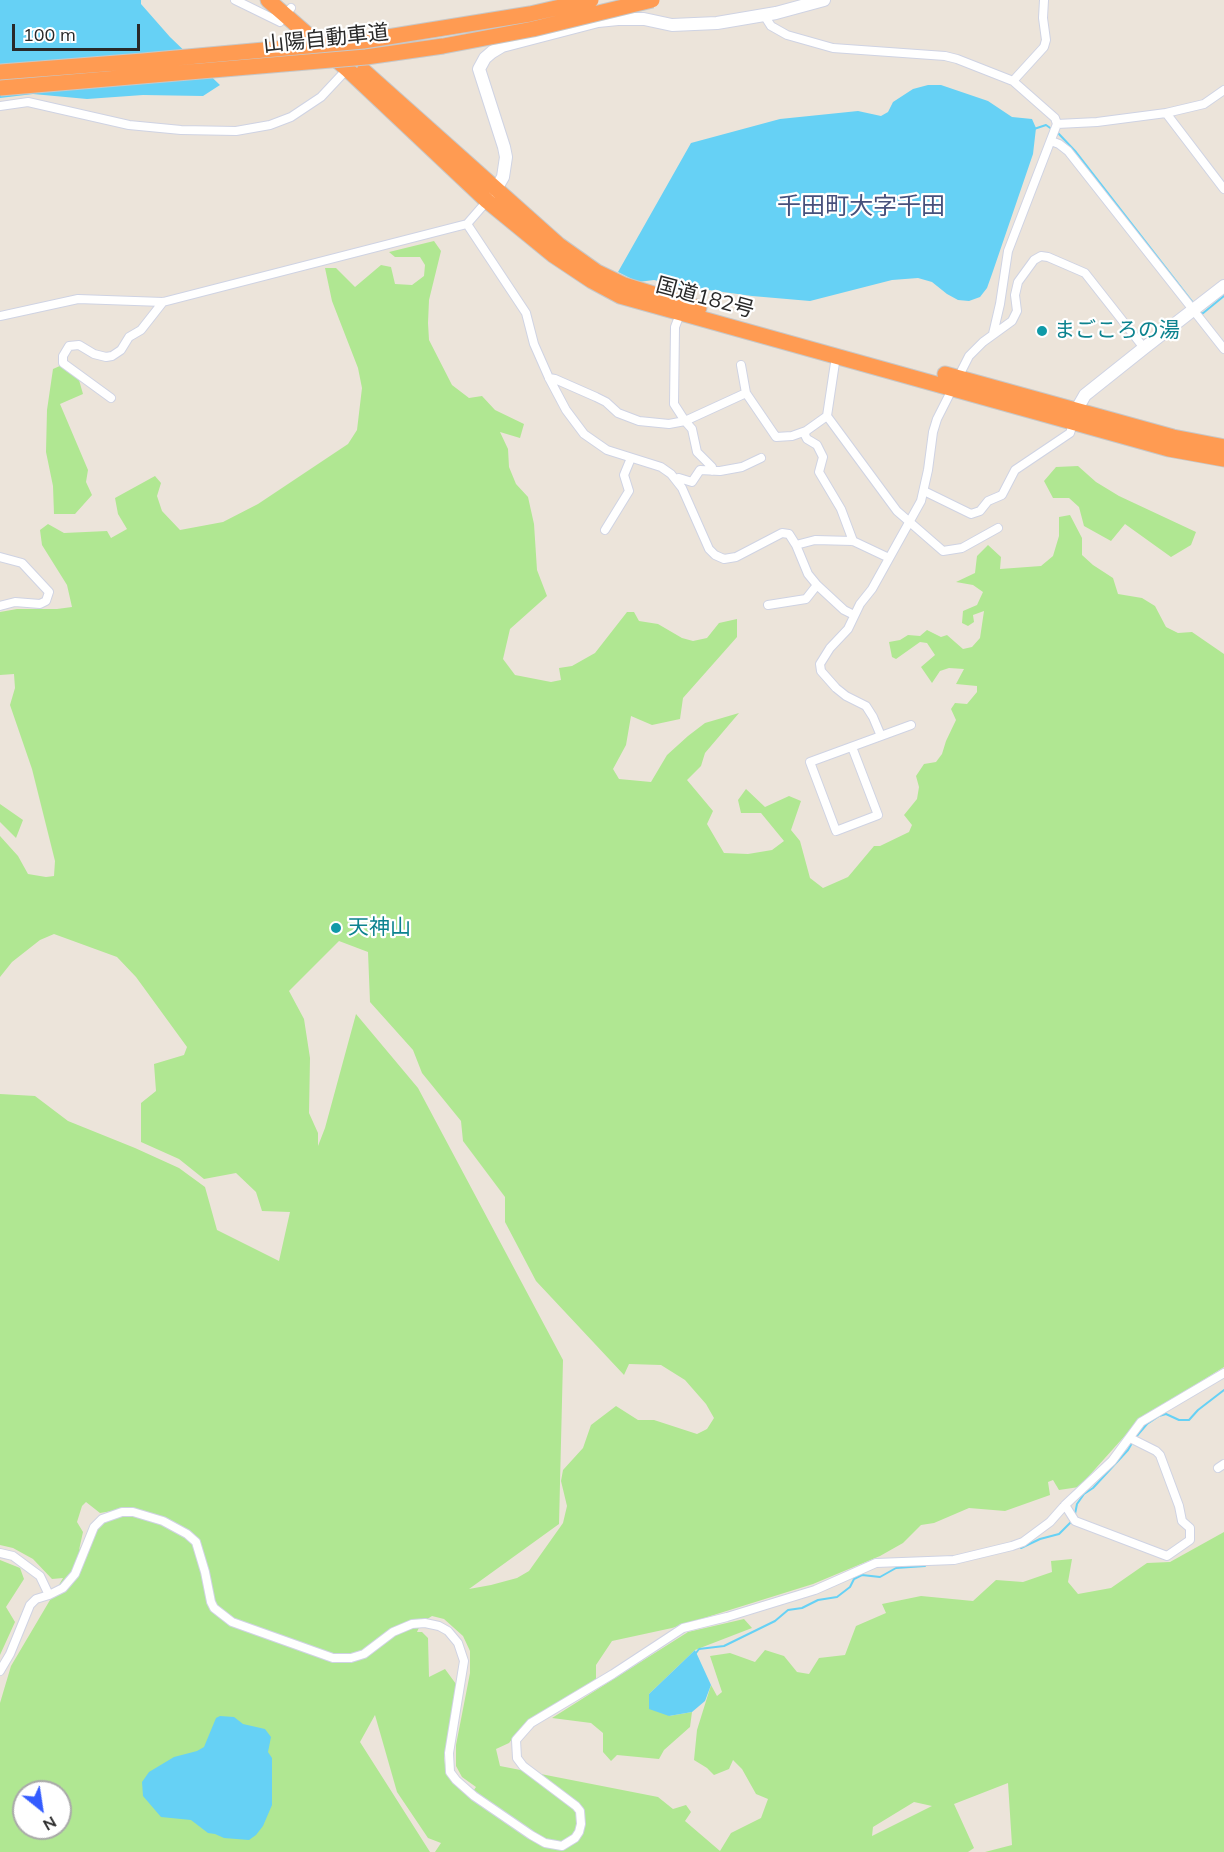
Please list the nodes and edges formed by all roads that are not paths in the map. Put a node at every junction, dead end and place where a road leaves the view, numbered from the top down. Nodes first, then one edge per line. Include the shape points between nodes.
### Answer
1 (235, 0) edge
2 (268, 0) edge
3 (591, 0) edge
4 (652, 0) edge
5 (824, 0) edge
6 (1044, 0) edge
7 (286, 8) edge
8 (764, 15) junction
9 (350, 65) junction
10 (0, 72) edge
11 (1013, 81) junction
12 (0, 88) edge
13 (1224, 90) edge
14 (0, 106) edge
15 (1166, 113) junction
16 (1054, 132) junction
17 (1224, 189) edge
18 (492, 195) junction
19 (467, 224) junction
20 (1224, 286) edge
21 (164, 302) junction
22 (1193, 310) junction
23 (681, 314) junction
24 (0, 316) edge
25 (993, 333) junction
26 (1144, 348) junction
27 (1224, 349) edge
28 (836, 356) junction
29 (741, 365) dead end
30 (549, 378) junction
31 (956, 383) junction
32 (746, 393) junction
33 (111, 398) dead end
34 (1075, 415) junction
35 (827, 416) junction
36 (685, 421) junction
37 (806, 431) junction
38 (1224, 447) edge
39 (631, 458) junction
40 (761, 458) dead end
41 (1224, 459) edge
42 (712, 471) junction
43 (675, 479) junction
44 (924, 491) junction
45 (910, 520) junction
46 (998, 528) dead end
47 (605, 530) dead end
48 (853, 541) junction
49 (796, 545) junction
50 (0, 557) edge
51 (889, 558) junction
52 (817, 585) junction
53 (768, 605) dead end
54 (0, 606) edge
55 (854, 615) junction
56 (911, 725) dead end
57 (880, 736) junction
58 (852, 747) junction
59 (1224, 1373) edge
60 (1130, 1438) junction
61 (1065, 1505) junction
62 (0, 1553) edge
63 (49, 1595) junction
64 (0, 1671) edge

1 - 7 street via 280,22
2 - 7 highway, 国道182号
3 - 10 highway, 山陽自動車道, bridge via 363,41
4 - 12 highway, 山陽自動車道, bridge via 533,29 366,57
5 - 8 street
6 - 11 street via 1044,47
7 - 9 highway, 国道182号
8 - 11 street via 771,26 787,34 833,48 945,56
8 - 18 street via 672,25 618,19 569,28 492,52 479,69 504,147 505,167
9 - 14 street via 321,97 291,117 236,131 129,125 28,102
9 - 18 highway, 国道182号
11 - 16 street via 1055,118
13 - 15 street via 1204,104
15 - 16 street
15 - 17 street
16 - 22 street via 1059,144
16 - 25 street via 1008,251
18 - 19 street
18 - 23 highway, 国道182号 via 554,255 592,281 620,296
18 - 31 highway, 国道182号 via 597,272 624,285
19 - 21 street
19 - 30 street via 526,313
20 - 22 street
21 - 24 street via 78,299
21 - 33 street via 112,356 94,354 79,345 69,346 63,356 63,363
22 - 26 street
22 - 27 street
23 - 28 highway, 国道182号
23 - 36 street via 675,327 674,404
25 - 26 street via 1012,321 1017,311 1018,282 1041,256 1085,273
25 - 31 street via 969,356
26 - 34 street via 1085,396
28 - 31 highway, 国道182号
28 - 35 street
29 - 32 street
30 - 36 street via 596,397 618,413 639,421
30 - 39 street via 584,434 607,450
31 - 34 highway, 国道182号
31 - 44 street via 933,432
32 - 36 street
32 - 37 street via 776,438
34 - 38 highway, 国道182号
34 - 41 highway, 国道182号 via 1169,449
34 - 44 street via 1070,433 1015,470 1002,495 988,501 980,511 971,514
35 - 37 street
35 - 45 street via 897,511
36 - 42 street via 692,429 697,452
37 - 48 street via 804,435 823,456 819,472 841,509
39 - 43 street via 661,467
39 - 47 street via 624,475 629,491
40 - 42 street via 742,467
42 - 43 street via 700,470 692,482
43 - 49 street via 715,555 724,559 736,557 782,533 789,534
44 - 45 street
45 - 46 street via 943,551 962,548
45 - 51 street
48 - 49 street via 815,540
48 - 51 street
49 - 52 street
50 - 54 street via 22,563 49,592 40,604 15,602
51 - 55 street
52 - 53 street via 806,599
52 - 55 street via 843,610
55 - 57 street via 848,629 820,664 821,671 841,692 866,706
56 - 57 street
57 - 58 street
58 - 58 street via 810,762 836,831 878,815
59 - 60 street via 1141,1422
60 - 61 street via 1112,1461
60 - 61 street via 1160,1455 1182,1521 1190,1528 1190,1540 1167,1556 1075,1521
61 - 63 street via 1050,1522 1012,1546 954,1560 876,1563 815,1590 683,1628 531,1723 516,1740 517,1758 580,1811 579,1832 562,1846 531,1835 474,1796 450,1772 449,1753 464,1661 453,1635 439,1626 424,1623 403,1627 364,1654 351,1658 311,1652 232,1622 214,1608 196,1542 170,1524 133,1512 102,1519 94,1527 75,1574 63,1588
62 - 63 street via 13,1556 40,1576
63 - 64 street via 30,1605

